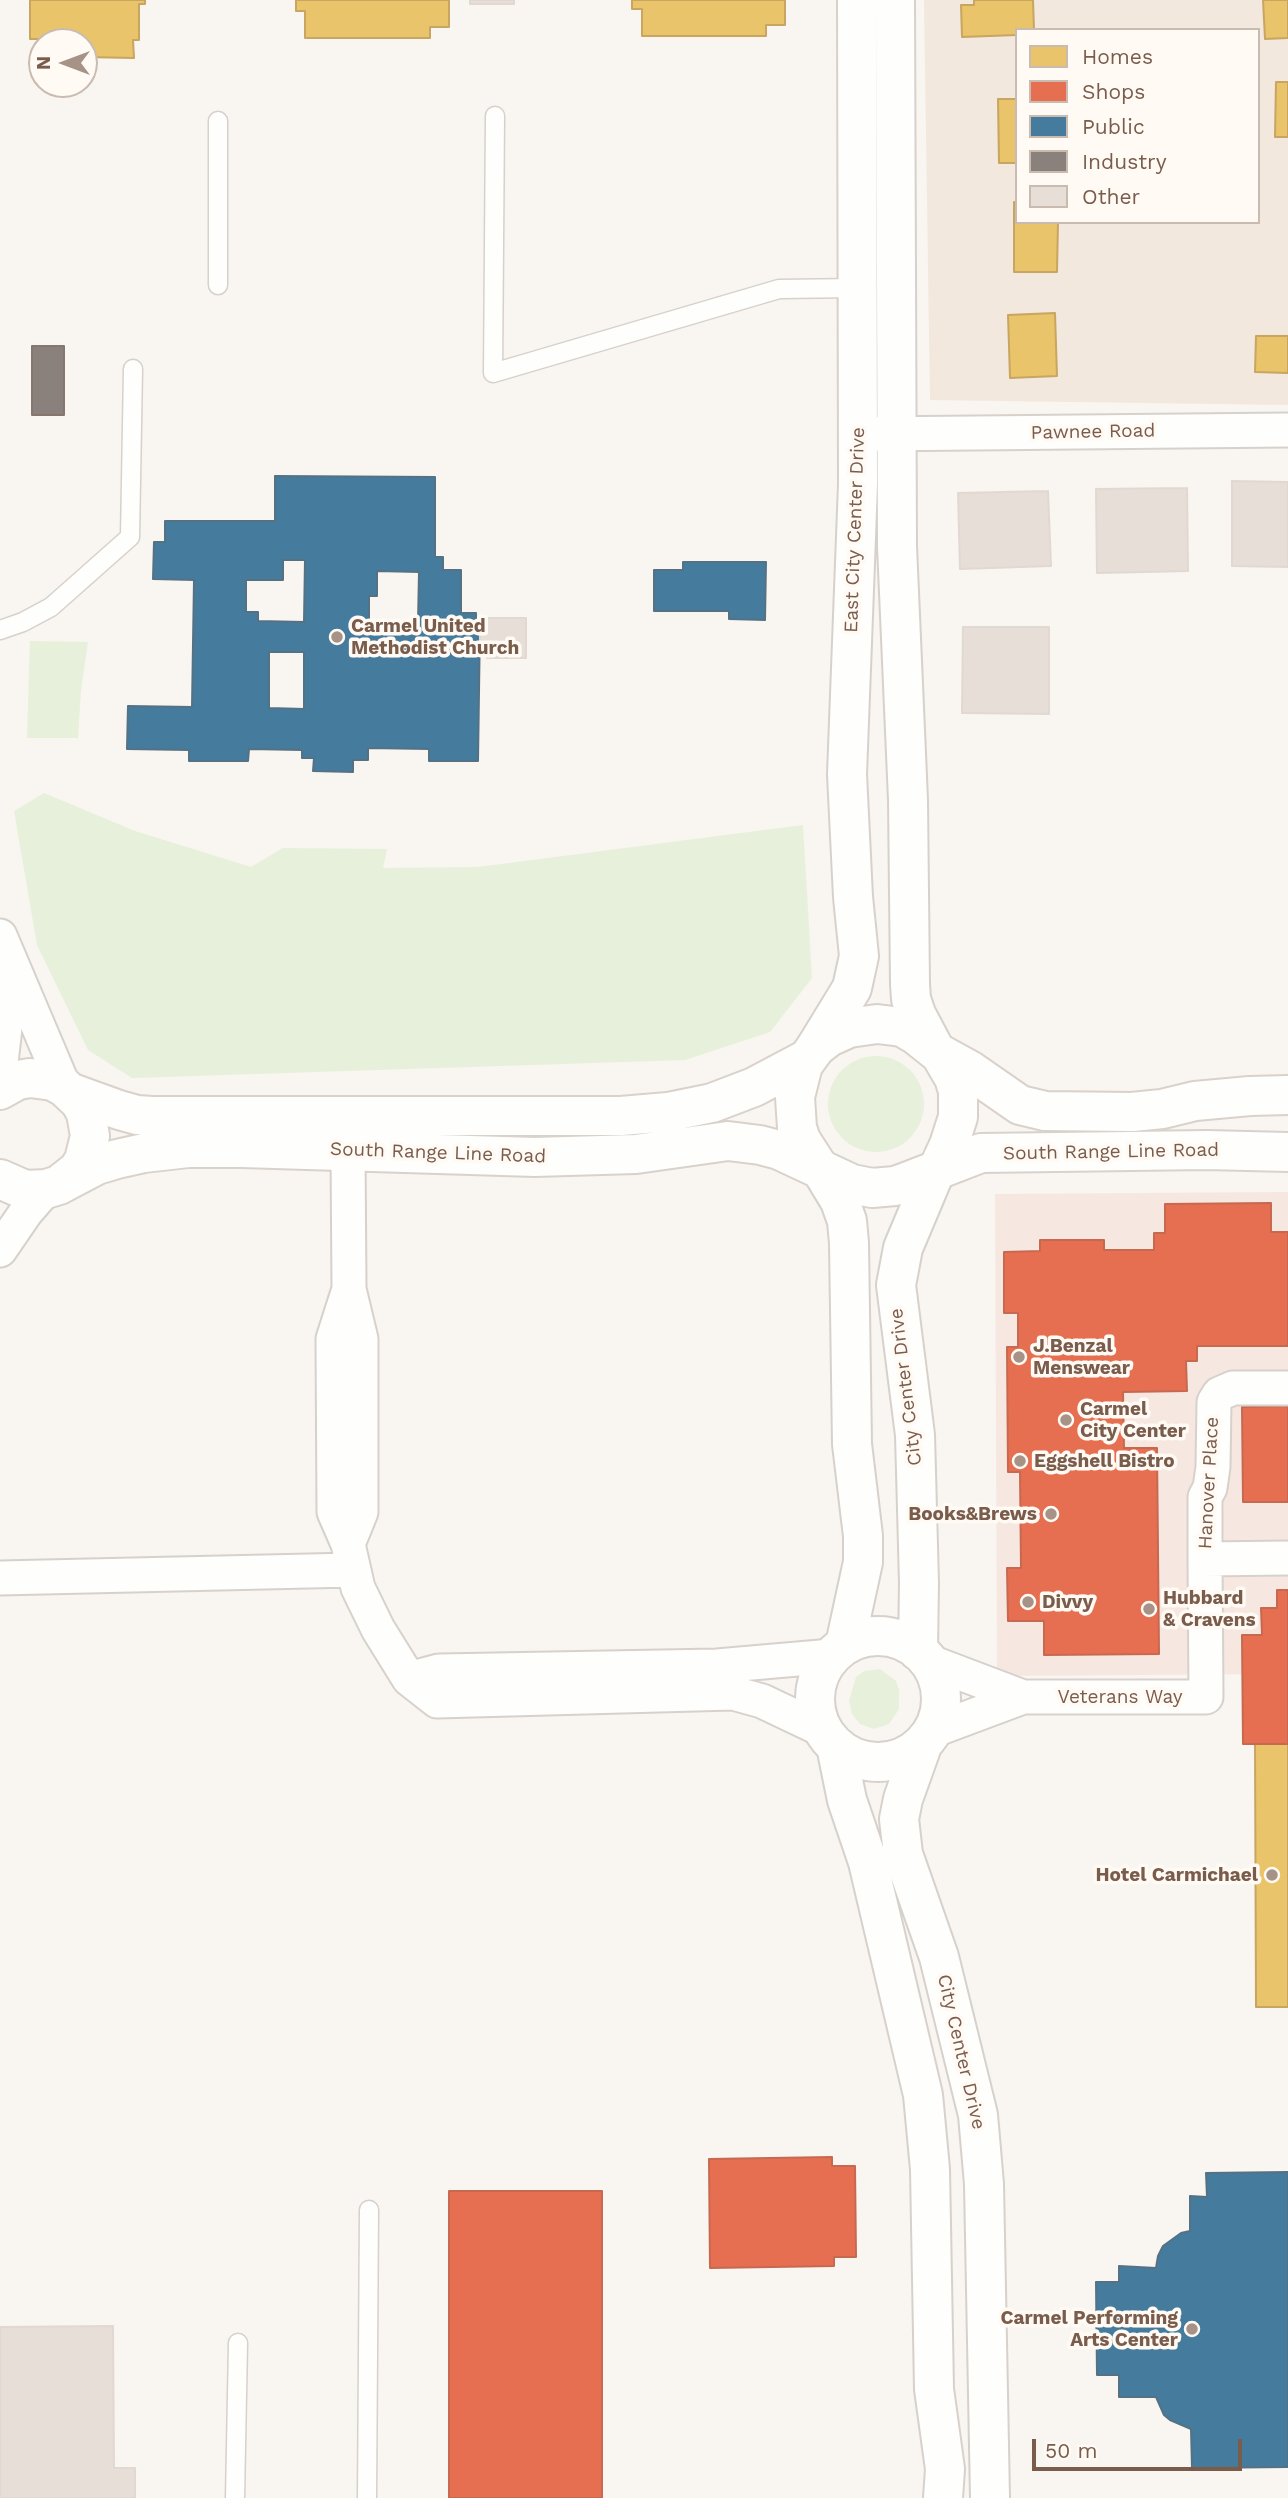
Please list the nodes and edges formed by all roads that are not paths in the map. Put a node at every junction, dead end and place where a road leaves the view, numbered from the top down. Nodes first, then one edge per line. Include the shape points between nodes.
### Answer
1 (857, 0) edge
2 (895, 0) edge
3 (495, 116) dead end
4 (218, 121) dead end
5 (218, 285) dead end
6 (884, 287) junction
7 (133, 369) dead end
8 (1288, 430) edge
9 (858, 434) junction
10 (898, 434) junction
11 (0, 630) edge
12 (0, 938) edge
13 (938, 1052) junction
14 (810, 1054) junction
15 (0, 1071) edge
16 (0, 1090) edge
17 (68, 1090) junction
18 (1288, 1095) edge
19 (348, 1150) junction
20 (1288, 1152) edge
21 (820, 1168) junction
22 (936, 1171) junction
23 (0, 1179) edge
24 (52, 1187) junction
25 (0, 1250) edge
26 (1288, 1388) edge
27 (350, 1557) junction
28 (1288, 1558) edge
29 (1205, 1559) junction
30 (0, 1578) edge
31 (838, 1650) junction
32 (923, 1656) junction
33 (409, 1679) junction
34 (1023, 1697) junction
35 (927, 1737) junction
36 (830, 1738) junction
37 (369, 2210) dead end
38 (238, 2343) dead end
39 (235, 2498) edge
40 (367, 2498) edge
41 (943, 2498) edge
42 (990, 2498) edge

1 - 6 street, East City Center Drive
2 - 6 street, East City Center Drive
3 - 6 lane via 493,373 779,289
4 - 5 lane
6 - 9 street, East City Center Drive
6 - 10 street, East City Center Drive
7 - 11 lane via 130,537 51,607
8 - 10 street, Pawnee Road
9 - 10 street, Pawnee Road
9 - 14 street, East City Center Drive via 847,774 859,956 852,989
10 - 13 street, East City Center Drive via 910,984 916,1014
12 - 15 street via 6,1019
12 - 17 street
13 - 14 street via 902,1027 877,1024 840,1032
13 - 18 street, South Range Line Road via 1020,1105 1045,1111 1132,1112 1195,1101
13 - 22 street via 954,1078 959,1105 954,1130
14 - 17 street, South Range Line Road via 754,1087 712,1102 621,1116 152,1116 119,1110
14 - 21 street via 796,1084 794,1112 801,1140
16 - 17 street, South Range Line Road via 30,1079 53,1081
17 - 24 street via 86,1113 88,1148 78,1170
19 - 21 street, South Range Line Road via 536,1157 660,1151 728,1141 769,1147
19 - 24 street, South Range Line Road via 167,1150 97,1165
19 - 27 street via 349,1289 361,1339 361,1512
20 - 22 street, South Range Line Road via 981,1153
21 - 22 street via 872,1188 895,1186
21 - 31 street via 847,1221 852,1433 863,1536 863,1562
22 - 32 street, City Center Drive via 903,1248 896,1285 915,1435
23 - 24 street via 25,1190
24 - 25 street via 26,1212
26 - 29 street, Hanover Place via 1233,1388 1214,1402 1213,1467 1205,1497
27 - 30 street
27 - 33 street via 358,1588
28 - 29 street
29 - 34 street, Veterans Way via 1206,1697
31 - 32 street via 861,1638 891,1637
31 - 33 street via 717,1666 439,1671
31 - 36 street via 822,1670 816,1690 816,1711
32 - 34 street
32 - 35 street via 935,1673 940,1702
33 - 36 street via 437,1700 733,1693 762,1701
34 - 35 street
35 - 36 street via 908,1754 872,1762 854,1757
35 - 42 street, City Center Drive via 899,1819 903,1854 939,1957 980,2125
36 - 41 street via 869,1862 923,2095 930,2169 934,2389 945,2469
37 - 40 lane
38 - 39 lane

